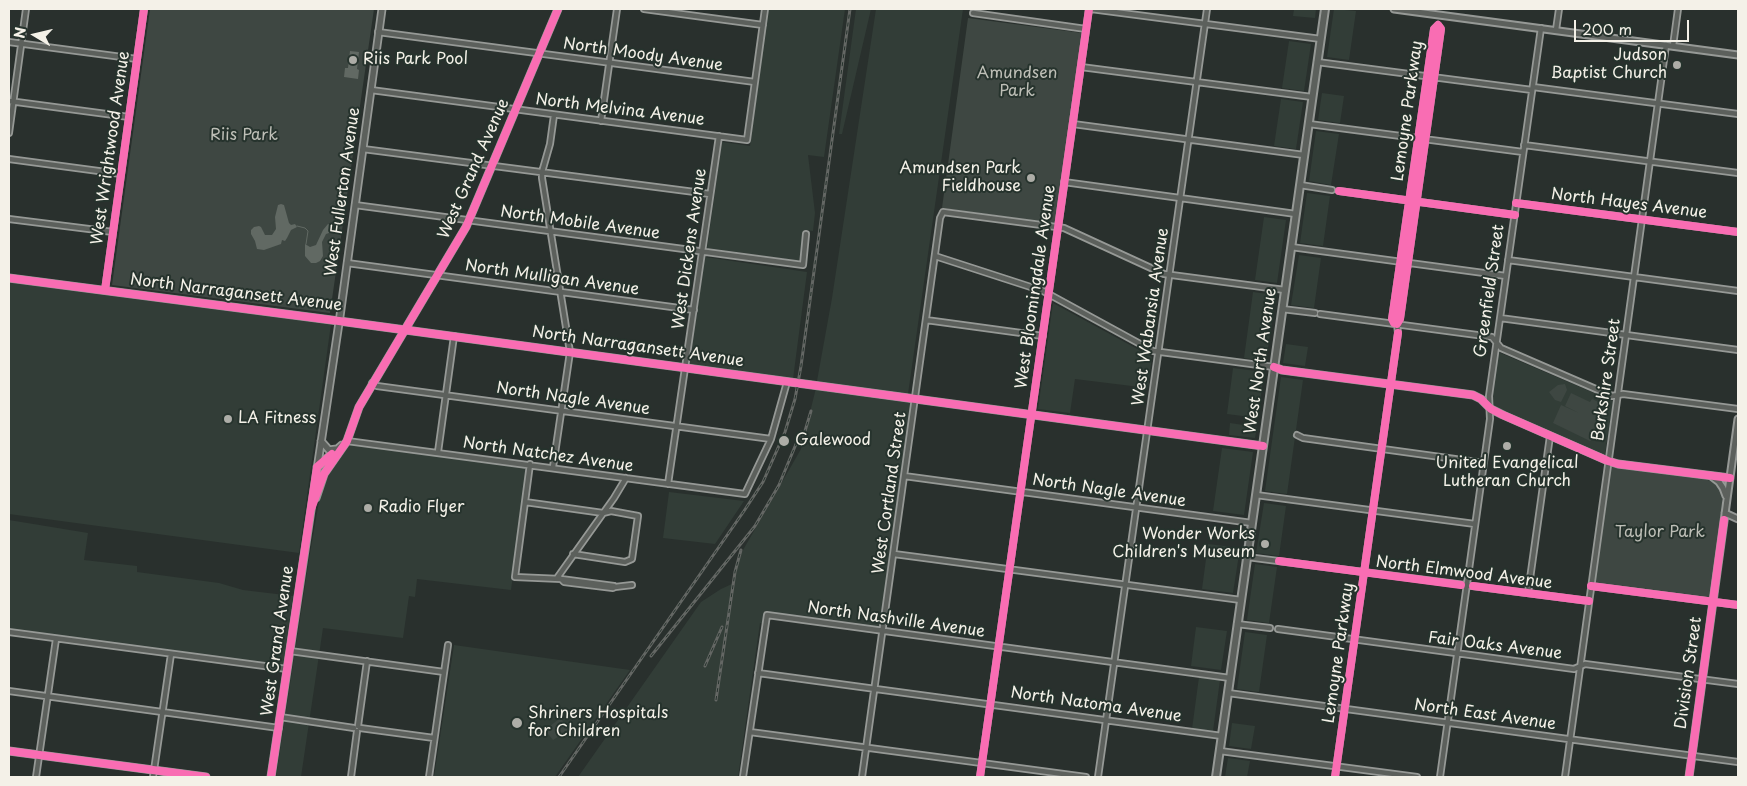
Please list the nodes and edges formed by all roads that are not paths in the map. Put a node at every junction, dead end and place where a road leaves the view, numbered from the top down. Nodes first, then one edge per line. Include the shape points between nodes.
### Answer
1 (26, 9) edge
2 (144, 9) edge
3 (382, 9) edge
4 (558, 9) edge
5 (617, 9) edge
6 (644, 9) edge
7 (765, 9) edge
8 (1090, 9) edge
9 (1207, 9) edge
10 (1325, 9) edge
11 (1394, 9) edge
12 (1443, 9) edge
13 (1559, 9) edge
14 (1678, 9) edge
15 (973, 13) dead end
16 (1442, 15) junction
17 (1205, 24) junction
18 (763, 25) junction
19 (1086, 28) junction
20 (1541, 28) junction
21 (1556, 30) junction
22 (378, 32) junction
23 (1321, 39) junction
24 (9, 42) edge
25 (21, 44) junction
26 (1666, 45) junction
27 (1672, 46) junction
28 (540, 54) junction
29 (1738, 55) edge
30 (137, 59) junction
31 (1317, 62) junction
32 (609, 63) junction
33 (1081, 66) junction
34 (1427, 76) junction
35 (1434, 78) junction
36 (755, 82) junction
37 (1197, 82) junction
38 (1532, 89) junction
39 (371, 90) junction
40 (1312, 97) junction
41 (11, 101) edge
42 (1658, 103) junction
43 (517, 110) junction
44 (554, 114) junction
45 (1738, 114) edge
46 (129, 117) junction
47 (601, 121) junction
48 (1073, 124) junction
49 (1309, 124) junction
50 (9, 133) edge
51 (719, 136) junction
52 (1418, 138) junction
53 (1426, 139) junction
54 (1188, 140) junction
55 (1524, 145) junction
56 (363, 149) junction
57 (1524, 152) junction
58 (1304, 155) junction
59 (9, 159) edge
60 (1650, 161) junction
61 (493, 165) junction
62 (542, 172) junction
63 (1738, 173) edge
64 (122, 174) junction
65 (1064, 182) junction
66 (1300, 185) junction
67 (1332, 190) dead end
68 (1339, 191) dead end
69 (710, 194) junction
70 (1180, 198) junction
71 (1410, 201) junction
72 (1417, 202) junction
73 (1516, 203) junction
74 (355, 205) junction
75 (1296, 214) junction
76 (1515, 215) junction
77 (9, 219) edge
78 (1642, 219) junction
79 (469, 221) junction
80 (1058, 227) junction
81 (114, 232) junction
82 (552, 232) junction
83 (1738, 232) edge
84 (806, 234) dead end
85 (1291, 247) junction
86 (702, 252) junction
87 (935, 256) junction
88 (1508, 260) junction
89 (1401, 262) junction
90 (347, 263) junction
91 (1409, 263) junction
92 (438, 275) junction
93 (1169, 275) junction
94 (1506, 276) junction
95 (1634, 277) junction
96 (9, 278) edge
97 (105, 290) junction
98 (1285, 290) junction
99 (1738, 290) edge
100 (561, 292) junction
101 (1048, 294) junction
102 (1282, 309) junction
103 (694, 310) junction
104 (1500, 318) junction
105 (926, 320) junction
106 (339, 321) junction
107 (1397, 324) junction
108 (404, 330) junction
109 (1625, 335) junction
110 (454, 336) junction
111 (1043, 336) junction
112 (1496, 342) junction
113 (1738, 350) edge
114 (570, 352) junction
115 (1158, 352) junction
116 (1274, 367) junction
117 (685, 368) junction
118 (787, 382) junction
119 (372, 383) junction
120 (1390, 384) junction
121 (446, 394) junction
122 (1617, 395) junction
123 (915, 399) junction
124 (1490, 409) junction
125 (1738, 409) edge
126 (561, 410) junction
127 (1032, 414) junction
128 (1738, 419) edge
129 (677, 426) junction
130 (1147, 430) junction
131 (1297, 435) dead end
132 (1550, 436) junction
133 (770, 438) junction
134 (321, 441) junction
135 (347, 441) junction
136 (1262, 446) junction
137 (337, 449) junction
138 (1381, 449) junction
139 (438, 452) junction
140 (1608, 461) junction
141 (1484, 463) junction
142 (530, 464) junction
143 (1731, 466) junction
144 (317, 467) junction
145 (553, 467) junction
146 (1738, 467) edge
147 (1708, 475) junction
148 (904, 476) junction
149 (626, 478) junction
150 (1730, 478) junction
151 (668, 484) junction
152 (1020, 492) junction
153 (1256, 495) junction
154 (525, 500) junction
155 (1727, 501) junction
156 (1136, 508) junction
157 (311, 509) junction
158 (1373, 511) junction
159 (603, 513) junction
160 (1725, 513) junction
161 (1738, 519) edge
162 (1252, 523) junction
163 (1475, 524) junction
164 (573, 554) junction
165 (894, 554) junction
166 (1247, 557) junction
167 (1010, 569) junction
168 (1364, 573) junction
169 (559, 578) junction
170 (632, 585) dead end
171 (1125, 585) junction
172 (1467, 586) junction
173 (1591, 586) junction
174 (1528, 593) junction
175 (1241, 600) junction
176 (1589, 601) junction
177 (1713, 602) junction
178 (1738, 605) edge
179 (1238, 624) junction
180 (1270, 628) dead end
181 (1278, 629) dead end
182 (883, 631) junction
183 (9, 632) edge
184 (56, 639) junction
185 (1354, 640) junction
186 (448, 645) dead end
187 (998, 646) junction
188 (290, 651) junction
189 (171, 654) junction
190 (1457, 654) junction
191 (367, 662) junction
192 (1114, 662) junction
193 (1580, 666) junction
194 (287, 669) junction
195 (444, 672) junction
196 (758, 673) junction
197 (1230, 678) junction
198 (1702, 679) junction
199 (1738, 684) edge
200 (875, 689) junction
201 (9, 691) edge
202 (1228, 693) junction
203 (48, 696) junction
204 (990, 705) junction
205 (1345, 709) junction
206 (162, 712) junction
207 (280, 717) junction
208 (1106, 721) junction
209 (1448, 723) junction
210 (279, 728) junction
211 (357, 728) junction
212 (750, 732) junction
213 (1222, 736) junction
214 (434, 738) junction
215 (1570, 739) junction
216 (866, 747) junction
217 (9, 751) edge
218 (1220, 751) junction
219 (39, 755) junction
220 (1692, 756) junction
221 (1738, 762) edge
222 (982, 763) junction
223 (1336, 766) junction
224 (154, 770) junction
225 (36, 777) edge
226 (153, 777) edge
227 (206, 777) edge
228 (271, 777) edge
229 (350, 777) edge
230 (429, 777) edge
231 (744, 777) edge
232 (862, 777) edge
233 (980, 777) edge
234 (1086, 777) edge
235 (1098, 777) edge
236 (1216, 777) edge
237 (1335, 777) edge
238 (1417, 777) edge
239 (1440, 777) edge
240 (1565, 777) edge
241 (1689, 777) edge

1 - 25 street
2 - 30 street, West Wrightwood Avenue
3 - 22 main road, West Fullerton Avenue
4 - 28 main road, West Grand Avenue
5 - 32 street
6 - 18 street
7 - 18 street
8 - 17 street
8 - 19 street, West Bloomingdale Avenue
9 - 17 street, West Wabansia Avenue
10 - 23 main road, West North Avenue
11 - 16 street
12 - 16 street
13 - 21 street
14 - 27 street
15 - 19 street
16 - 20 street
17 - 23 street
17 - 37 street, West Wabansia Avenue
18 - 36 street
19 - 33 street, West Bloomingdale Avenue
20 - 21 street
20 - 38 street, Greenfield Street
21 - 26 street
22 - 28 street, North Moody Avenue
22 - 39 main road, West Fullerton Avenue
23 - 31 main road, West North Avenue
24 - 25 street
25 - 30 street
25 - 41 street
26 - 27 street
26 - 42 street, Berkshire Street
27 - 29 street
28 - 32 street, North Moody Avenue
28 - 43 main road, West Grand Avenue
30 - 46 street, West Wrightwood Avenue
31 - 34 street
31 - 40 main road, West North Avenue
32 - 36 street, North Moody Avenue
32 - 47 street
33 - 37 street
33 - 48 street, West Bloomingdale Avenue
34 - 35 street
34 - 35 street, Lemoyne Parkway via 1434,28 1438,25 1442,29
34 - 52 street, Lemoyne Parkway
35 - 38 street
35 - 53 street, Lemoyne Parkway
36 - 51 street, North Melvina Avenue via 747,140
37 - 40 street
37 - 54 street, West Wabansia Avenue
38 - 42 street
38 - 55 street, Greenfield Street
39 - 43 street, North Melvina Avenue
39 - 56 main road, West Fullerton Avenue
40 - 49 main road, West North Avenue
41 - 46 street
41 - 50 street
42 - 45 street
42 - 60 street, Berkshire Street
43 - 44 street, North Melvina Avenue
43 - 61 main road, West Grand Avenue
44 - 47 street, North Melvina Avenue
44 - 62 street
46 - 64 street, West Wrightwood Avenue
47 - 51 street, North Melvina Avenue
48 - 54 street
48 - 65 street, West Bloomingdale Avenue
49 - 52 street
49 - 58 main road, West North Avenue
51 - 69 street, West Dickens Avenue
52 - 53 street
52 - 71 street, Lemoyne Parkway
53 - 57 street
53 - 72 street, Lemoyne Parkway
54 - 58 street
54 - 70 street, West Wabansia Avenue
55 - 57 street, Greenfield Street
55 - 60 street
56 - 61 street
56 - 74 main road, West Fullerton Avenue
57 - 73 street, Greenfield Street
58 - 66 main road, West North Avenue
59 - 64 street
60 - 63 street
60 - 78 street, Berkshire Street
61 - 62 street
61 - 79 main road, West Grand Avenue
62 - 69 street
62 - 82 street
64 - 81 street, West Wrightwood Avenue
65 - 70 street
65 - 80 street, West Bloomingdale Avenue
66 - 67 street
66 - 75 main road, West North Avenue
68 - 71 street
69 - 86 street, West Dickens Avenue
70 - 75 street
70 - 93 street, West Wabansia Avenue
71 - 72 street
71 - 89 street, Lemoyne Parkway
72 - 76 street
72 - 91 street, Lemoyne Parkway
73 - 76 street, Greenfield Street
73 - 78 street, North Hayes Avenue
74 - 79 street, North Mobile Avenue
74 - 90 main road, West Fullerton Avenue
75 - 85 main road, West North Avenue
76 - 88 street, Greenfield Street
77 - 81 street
78 - 83 street, North Hayes Avenue
78 - 95 street, Berkshire Street
79 - 82 street, North Mobile Avenue
79 - 92 main road, West Grand Avenue
80 - 87 street, West Cortland Street via 943,212
80 - 93 street
80 - 101 street, West Bloomingdale Avenue
81 - 97 street, West Wrightwood Avenue
82 - 86 street, North Mobile Avenue
82 - 100 street
84 - 86 street, North Mobile Avenue via 803,265
85 - 89 street
85 - 98 main road, West North Avenue
86 - 103 street, West Dickens Avenue
87 - 101 street
87 - 105 street, West Cortland Street
88 - 94 street, Greenfield Street
88 - 95 street
89 - 91 street
89 - 107 street, Lemoyne Parkway via 1392,319
90 - 92 street, North Mulligan Avenue
90 - 106 main road, West Fullerton Avenue
91 - 94 street
91 - 107 street, Lemoyne Parkway
92 - 100 street, North Mulligan Avenue
92 - 108 main road, West Grand Avenue
93 - 98 street
93 - 115 street, West Wabansia Avenue
94 - 104 street, Greenfield Street
95 - 99 street
95 - 109 street, Berkshire Street
96 - 97 street, North Narragansett Avenue
97 - 106 street, North Narragansett Avenue
98 - 102 main road, West North Avenue
100 - 103 street, North Mulligan Avenue
100 - 114 street
101 - 111 street, West Bloomingdale Avenue
101 - 115 street
102 - 107 street
102 - 116 main road, West North Avenue
103 - 117 street, West Dickens Avenue
104 - 109 street
104 - 112 street, Greenfield Street
105 - 111 street
105 - 123 street, West Cortland Street
106 - 108 street, North Narragansett Avenue
106 - 134 main road, West Fullerton Avenue
107 - 112 street via 1492,337
107 - 120 street, Lemoyne Parkway
108 - 110 street, North Narragansett Avenue
108 - 119 main road, West Grand Avenue
109 - 113 street
109 - 122 street, Berkshire Street
110 - 114 street, North Narragansett Avenue
110 - 121 street
111 - 127 street, West Bloomingdale Avenue
112 - 122 street via 1510,352 1612,396
112 - 124 street, Greenfield Street
114 - 117 street, North Narragansett Avenue
114 - 126 street
115 - 116 street
115 - 130 street, West Wabansia Avenue
116 - 120 street
116 - 136 main road, West North Avenue
117 - 118 street, North Narragansett Avenue
117 - 129 street, West Dickens Avenue
118 - 123 street, North Narragansett Avenue
118 - 133 street
119 - 121 street, North Nagle Avenue
119 - 135 main road, West Grand Avenue
120 - 124 street via 1473,396
120 - 138 street, Lemoyne Parkway
121 - 126 street, North Nagle Avenue
121 - 139 street
122 - 125 street
122 - 140 street, Berkshire Street
123 - 127 street, North Narragansett Avenue
123 - 148 street, West Cortland Street
124 - 132 street
124 - 141 street, Greenfield Street
126 - 129 street, North Nagle Avenue
126 - 145 street
127 - 130 street, North Narragansett Avenue
127 - 152 street, West Bloomingdale Avenue
128 - 143 street, Division Street
129 - 133 street, North Nagle Avenue
129 - 151 street, West Dickens Avenue
130 - 136 street, North Narragansett Avenue
130 - 156 street, West Wabansia Avenue
131 - 138 street
132 - 140 street
132 - 174 street
133 - 151 street, North Natchez Avenue via 745,494
134 - 137 main road via 328,450
134 - 144 main road, West Fullerton Avenue
135 - 137 main road
135 - 139 street, North Natchez Avenue
135 - 157 main road, West Grand Avenue via 324,474
136 - 153 main road, West North Avenue
137 - 144 main road
138 - 141 street
138 - 158 street, Lemoyne Parkway
139 - 142 street, North Natchez Avenue
140 - 147 street
140 - 173 street, Berkshire Street
141 - 163 street, Greenfield Street
142 - 145 street, North Natchez Avenue
142 - 154 street
143 - 146 street
143 - 150 street, Division Street
144 - 157 main road, West Grand Avenue
145 - 149 street, North Natchez Avenue
147 - 150 street
147 - 155 street via 1721,485
148 - 152 street, North Nagle Avenue
148 - 165 street, West Cortland Street
149 - 151 street, North Natchez Avenue
149 - 159 street
150 - 155 street, Division Street
152 - 156 street, North Nagle Avenue
152 - 167 street, West Bloomingdale Avenue
153 - 158 street
153 - 162 main road, West North Avenue
154 - 159 street
154 - 169 street via 515,577
155 - 160 street, Division Street
156 - 162 street, North Nagle Avenue
156 - 171 street, West Wabansia Avenue
157 - 188 main road, West Grand Avenue
158 - 163 street
158 - 168 street, Lemoyne Parkway
159 - 164 street
159 - 164 street via 611,511 638,516 632,559 625,562
160 - 161 street
160 - 177 street, Division Street
162 - 166 main road, West North Avenue
163 - 172 street, Greenfield Street
164 - 169 street
165 - 167 street
165 - 182 street, West Cortland Street
166 - 168 street, North Elmwood Avenue
166 - 175 main road, West North Avenue
167 - 171 street
167 - 187 street, West Bloomingdale Avenue
168 - 172 street, North Elmwood Avenue
168 - 185 street, Lemoyne Parkway
169 - 170 street via 615,587
171 - 175 street
171 - 192 street, West Wabansia Avenue
172 - 174 street, North Elmwood Avenue
172 - 190 street, Greenfield Street
173 - 176 street, Berkshire Street
173 - 177 street
174 - 176 street, North Elmwood Avenue
175 - 179 main road, West North Avenue
176 - 193 street, Berkshire Street
177 - 178 street
177 - 198 street, Division Street
179 - 180 street
179 - 197 main road, West North Avenue
181 - 185 street, Fair Oaks Avenue
182 - 187 street, North Nashville Avenue
182 - 196 street, North Nashville Avenue via 767,615
182 - 200 street, West Cortland Street
183 - 184 street
184 - 189 street
184 - 203 street
185 - 190 street, Fair Oaks Avenue
185 - 205 street, Lemoyne Parkway
186 - 195 street
187 - 192 street, North Nashville Avenue
187 - 204 street, West Bloomingdale Avenue
188 - 191 street
188 - 194 main road, West Grand Avenue
189 - 194 street
189 - 206 street
190 - 193 street, Fair Oaks Avenue via 1574,669
190 - 209 street, Greenfield Street
191 - 195 street
191 - 211 street
192 - 197 street, North Nashville Avenue
192 - 208 street, West Wabansia Avenue
193 - 198 street, Fair Oaks Avenue via 1585,664
193 - 215 street, Berkshire Street
194 - 207 main road, West Grand Avenue
195 - 214 street
196 - 200 street, North Natoma Avenue
196 - 212 street
197 - 202 main road, West North Avenue
198 - 199 street, Fair Oaks Avenue
198 - 220 street, Division Street
200 - 204 street, North Natoma Avenue
200 - 216 street, West Cortland Street
201 - 203 street
202 - 205 street, North East Avenue
202 - 213 main road, West North Avenue
203 - 206 street
203 - 219 street
204 - 208 street, North Natoma Avenue
204 - 222 street, West Bloomingdale Avenue
205 - 209 street, North East Avenue
205 - 223 street, Lemoyne Parkway
206 - 210 street
206 - 224 street
207 - 210 main road, West Grand Avenue
207 - 211 street
208 - 213 street, North Natoma Avenue
208 - 235 street, West Wabansia Avenue
209 - 215 street, North East Avenue
209 - 239 street, Greenfield Street
210 - 228 main road, West Grand Avenue
211 - 214 street
211 - 229 street
212 - 216 street
212 - 231 street
213 - 218 main road, West North Avenue
214 - 230 street
215 - 220 street, North East Avenue
215 - 240 street, Berkshire Street
216 - 222 street
216 - 232 street, West Cortland Street
217 - 219 street
218 - 223 street
218 - 236 main road, West North Avenue
219 - 224 street
219 - 225 street
220 - 221 street, North East Avenue
220 - 241 street, Division Street
222 - 233 street, West Bloomingdale Avenue
222 - 234 street
223 - 237 street, Lemoyne Parkway
223 - 238 street
224 - 226 street
224 - 227 street

